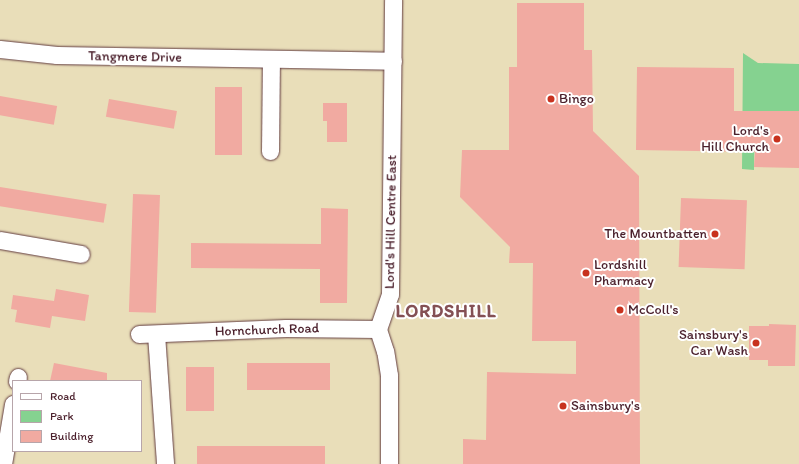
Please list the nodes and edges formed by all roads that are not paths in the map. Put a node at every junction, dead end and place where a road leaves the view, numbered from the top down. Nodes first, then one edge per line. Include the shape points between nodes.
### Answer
1 (394, 0) edge
2 (0, 49) edge
3 (271, 59) junction
4 (393, 61) junction
5 (270, 150) dead end
6 (0, 240) edge
7 (81, 254) dead end
8 (378, 329) junction
9 (8, 411) edge
10 (3, 464) edge
11 (165, 464) edge
12 (389, 464) edge

1 - 4 street, Lord's Hill Centre East
2 - 3 street, Tangmere Drive via 57,55
3 - 4 street, Tangmere Drive
3 - 5 street
4 - 8 street, Lord's Hill Centre East via 390,294
6 - 7 street
8 - 11 street, Hornchurch Road via 286,328 147,334
8 - 12 street via 389,375
9 - 10 street

